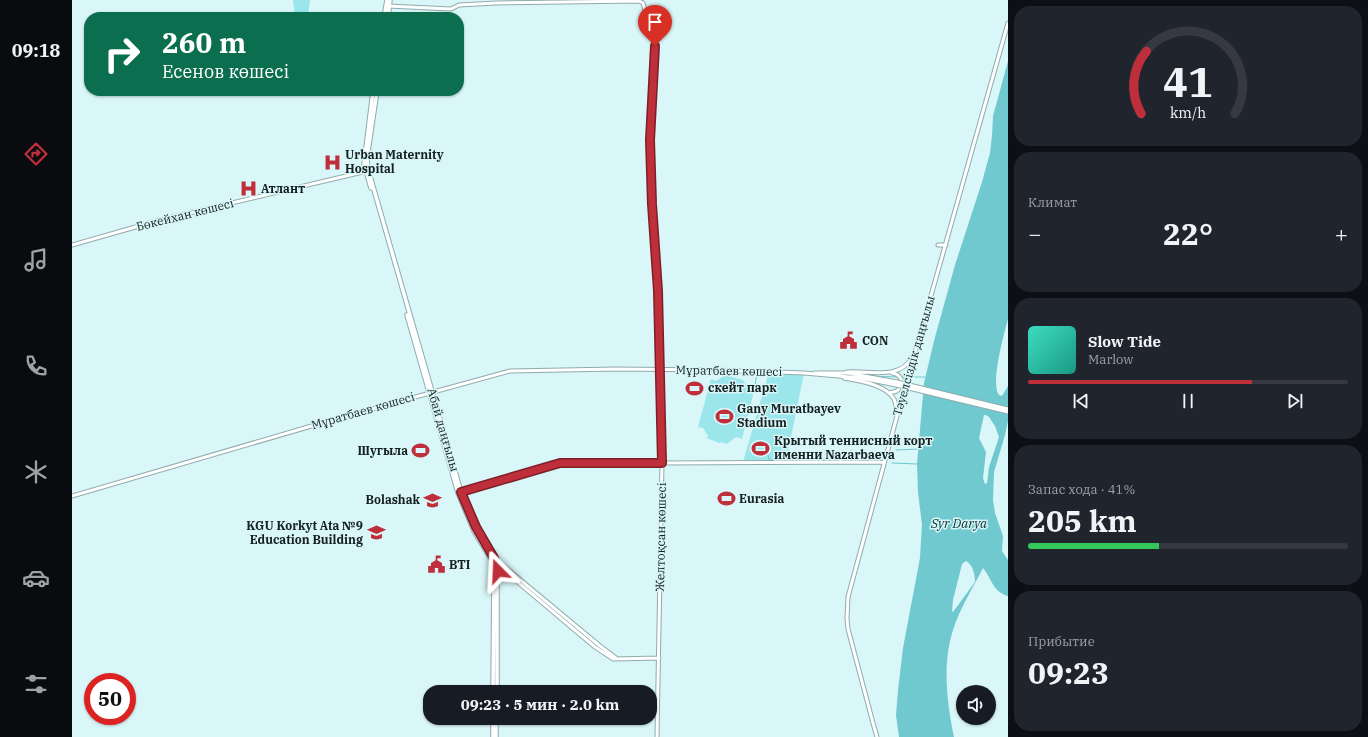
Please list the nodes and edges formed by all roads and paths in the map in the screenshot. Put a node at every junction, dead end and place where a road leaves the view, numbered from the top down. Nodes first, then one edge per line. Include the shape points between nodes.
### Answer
1 (387, 0) edge
2 (390, 0) edge
3 (388, 6) junction
4 (386, 12) edge
5 (388, 12) edge
6 (1008, 23) edge
7 (372, 96) edge
8 (376, 96) edge
9 (367, 171) junction
10 (72, 245) edge
11 (938, 245) dead end
12 (946, 245) junction
13 (916, 350) junction
14 (660, 369) junction
15 (888, 372) junction
16 (834, 374) junction
17 (896, 384) junction
18 (431, 392) junction
19 (889, 393) junction
20 (1008, 409) edge
21 (1008, 412) edge
22 (897, 416) junction
23 (884, 462) junction
24 (662, 463) junction
25 (461, 492) junction
26 (72, 496) edge
27 (475, 528) junction
28 (492, 558) junction
29 (496, 564) junction
30 (506, 571) junction
31 (497, 576) junction
32 (615, 658) junction
33 (659, 658) junction
34 (493, 685) edge
35 (496, 685) edge
36 (493, 725) edge
37 (496, 725) edge
38 (493, 737) edge
39 (496, 737) edge
40 (658, 737) edge
41 (877, 737) edge

1 - 3 main road
2 - 3 main road
3 - 4 main road
3 - 5 main road
3 - 14 street, Желтоқсан көшесі via 451,9 459,5 496,3 643,3 655,46 650,140
6 - 12 street, Тәуелсіздік даңғылы
7 - 9 main road via 364,156
8 - 9 main road
9 - 10 street, Бөкейхан көшесі via 160,220
9 - 18 main road, Абай даңғылы
9 - 18 main road, Абай даңғылы
11 - 12 street
12 - 13 street, Тәуелсіздік даңғылы
13 - 15 street via 905,367
13 - 22 street, Тәуелсіздік даңғылы
14 - 16 street, Мұратбаев көшесі
14 - 18 street, Мұратбаев көшесі via 510,371
14 - 24 street, Желтоқсан көшесі
15 - 16 street via 853,371
15 - 19 street via 898,375 902,382 897,391
16 - 17 street via 861,375
16 - 19 street via 879,387
17 - 20 street, bridge
17 - 21 street, bridge
18 - 25 main road, Абай даңғылы
18 - 26 street, Мұратбаев көшесі
18 - 27 main road, Абай даңғылы via 458,492
19 - 22 street via 894,398
22 - 23 street, Тәуелсіздік даңғылы
23 - 24 street
23 - 41 street, Тәуелсіздік даңғылы via 847,608 848,629
24 - 25 street via 560,463
24 - 33 street, Желтоқсан көшесі
25 - 27 main road, Абай даңғылы
27 - 28 main road, Абай даңғылы
28 - 29 main road
28 - 32 street, Абай даңғылы
28 - 34 main road
29 - 30 street
29 - 31 main road
30 - 31 main road via 500,570
30 - 32 street via 594,646
31 - 35 main road
32 - 33 street
33 - 40 street, Желтоқсан көшесі
36 - 38 main road
37 - 39 main road

